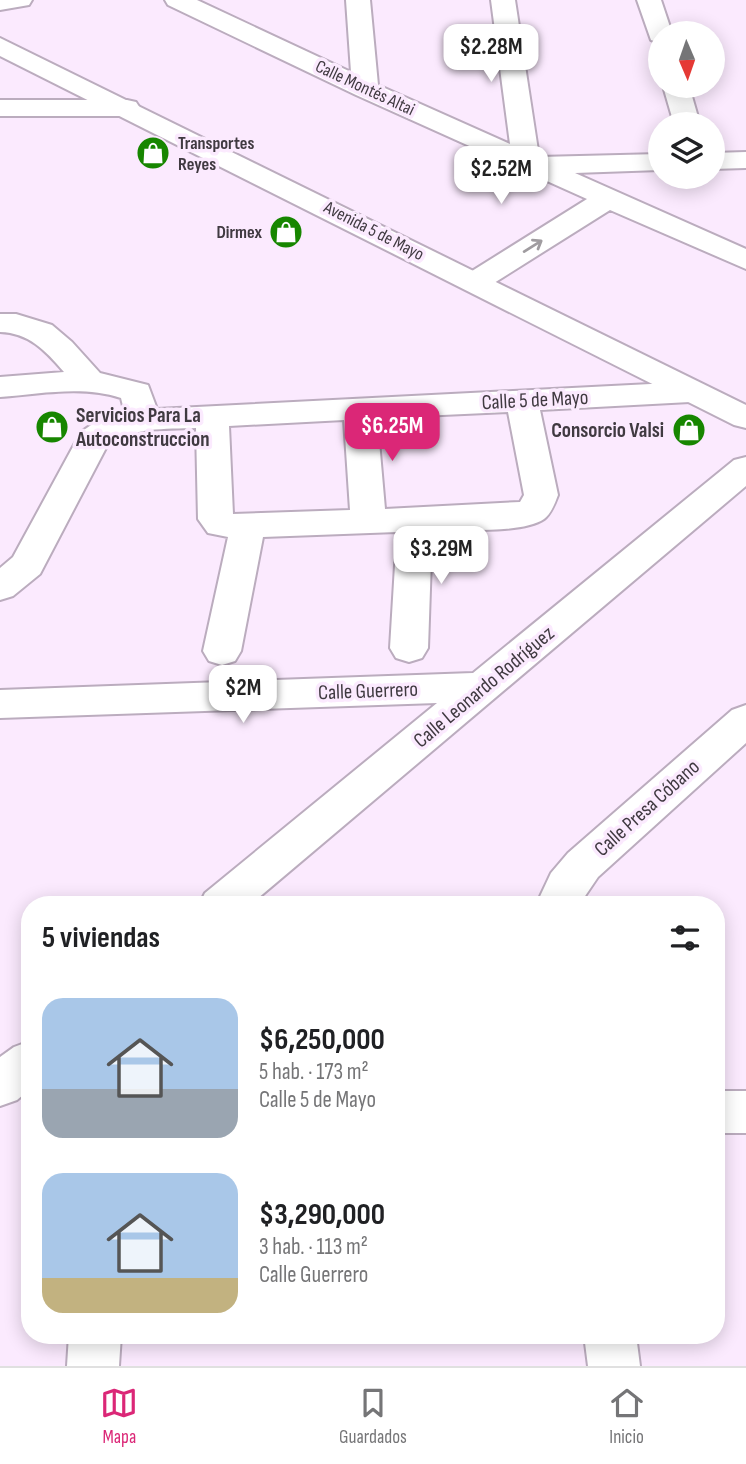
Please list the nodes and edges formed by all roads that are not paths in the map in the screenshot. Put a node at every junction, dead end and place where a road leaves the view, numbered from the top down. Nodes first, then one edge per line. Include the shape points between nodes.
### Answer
1 (20, 0) edge
2 (177, 0) edge
3 (358, 0) edge
4 (503, 0) edge
5 (649, 0) edge
6 (0, 4) edge
7 (656, 21) edge
8 (0, 46) edge
9 (365, 89) junction
10 (0, 108) edge
11 (127, 108) junction
12 (746, 160) edge
13 (725, 161) edge
14 (648, 162) edge
15 (531, 163) junction
16 (580, 186) junction
17 (607, 199) junction
18 (746, 260) edge
19 (449, 269) junction
20 (475, 282) junction
21 (0, 323) edge
22 (89, 381) junction
23 (0, 387) edge
24 (691, 392) junction
25 (522, 401) junction
26 (360, 410) junction
27 (212, 416) junction
28 (746, 418) edge
29 (143, 421) junction
30 (746, 468) edge
31 (415, 520) junction
32 (368, 521) junction
33 (248, 526) junction
34 (0, 587) edge
35 (409, 648) dead end
36 (222, 651) dead end
37 (484, 687) junction
38 (0, 704) edge
39 (746, 720) edge
40 (231, 896) edge
41 (561, 896) edge
42 (21, 1068) edge
43 (0, 1085) edge
44 (725, 1112) edge
45 (746, 1112) edge
46 (94, 1344) edge
47 (611, 1344) edge
48 (93, 1366) edge
49 (614, 1366) edge

1 - 6 street
2 - 9 street, Calle Montés Altai
3 - 9 street
4 - 15 street
5 - 7 street
8 - 11 street, Avenida 5 de Mayo
9 - 15 street, Calle Montés Altai
10 - 11 street
11 - 19 street, Avenida 5 de Mayo
12 - 13 street
14 - 15 street
15 - 16 street, Calle Montés Altai
16 - 17 street, Calle Montés Altai
16 - 19 street
17 - 18 street, Calle Montés Altai
20 -> 17 street
19 - 20 street, Avenida 5 de Mayo
20 - 24 street, Avenida 5 de Mayo
21 - 22 street via 33,326
22 - 23 street
22 - 29 street via 114,382 136,392
24 - 25 street, Calle 5 de Mayo
24 - 28 street, Avenida 5 de Mayo
25 - 26 street, Calle 5 de Mayo
25 - 31 street via 541,495 537,507 516,515
26 - 27 street, Calle 5 de Mayo
26 - 32 street
27 - 29 street, Calle 5 de Mayo
27 - 33 street via 216,519 220,524
29 - 34 street, Calle 5 de Mayo via 106,430 93,440 27,565
30 - 37 street, Calle Leonardo Rodríguez
31 - 32 street
31 - 35 street
32 - 33 street
33 - 36 street
37 - 38 street, Calle Guerrero
37 - 40 street, Calle Leonardo Rodríguez
39 - 41 street, Calle Presa Cóbano via 583,865
42 - 43 street
44 - 45 street
46 - 48 street
47 - 49 street

